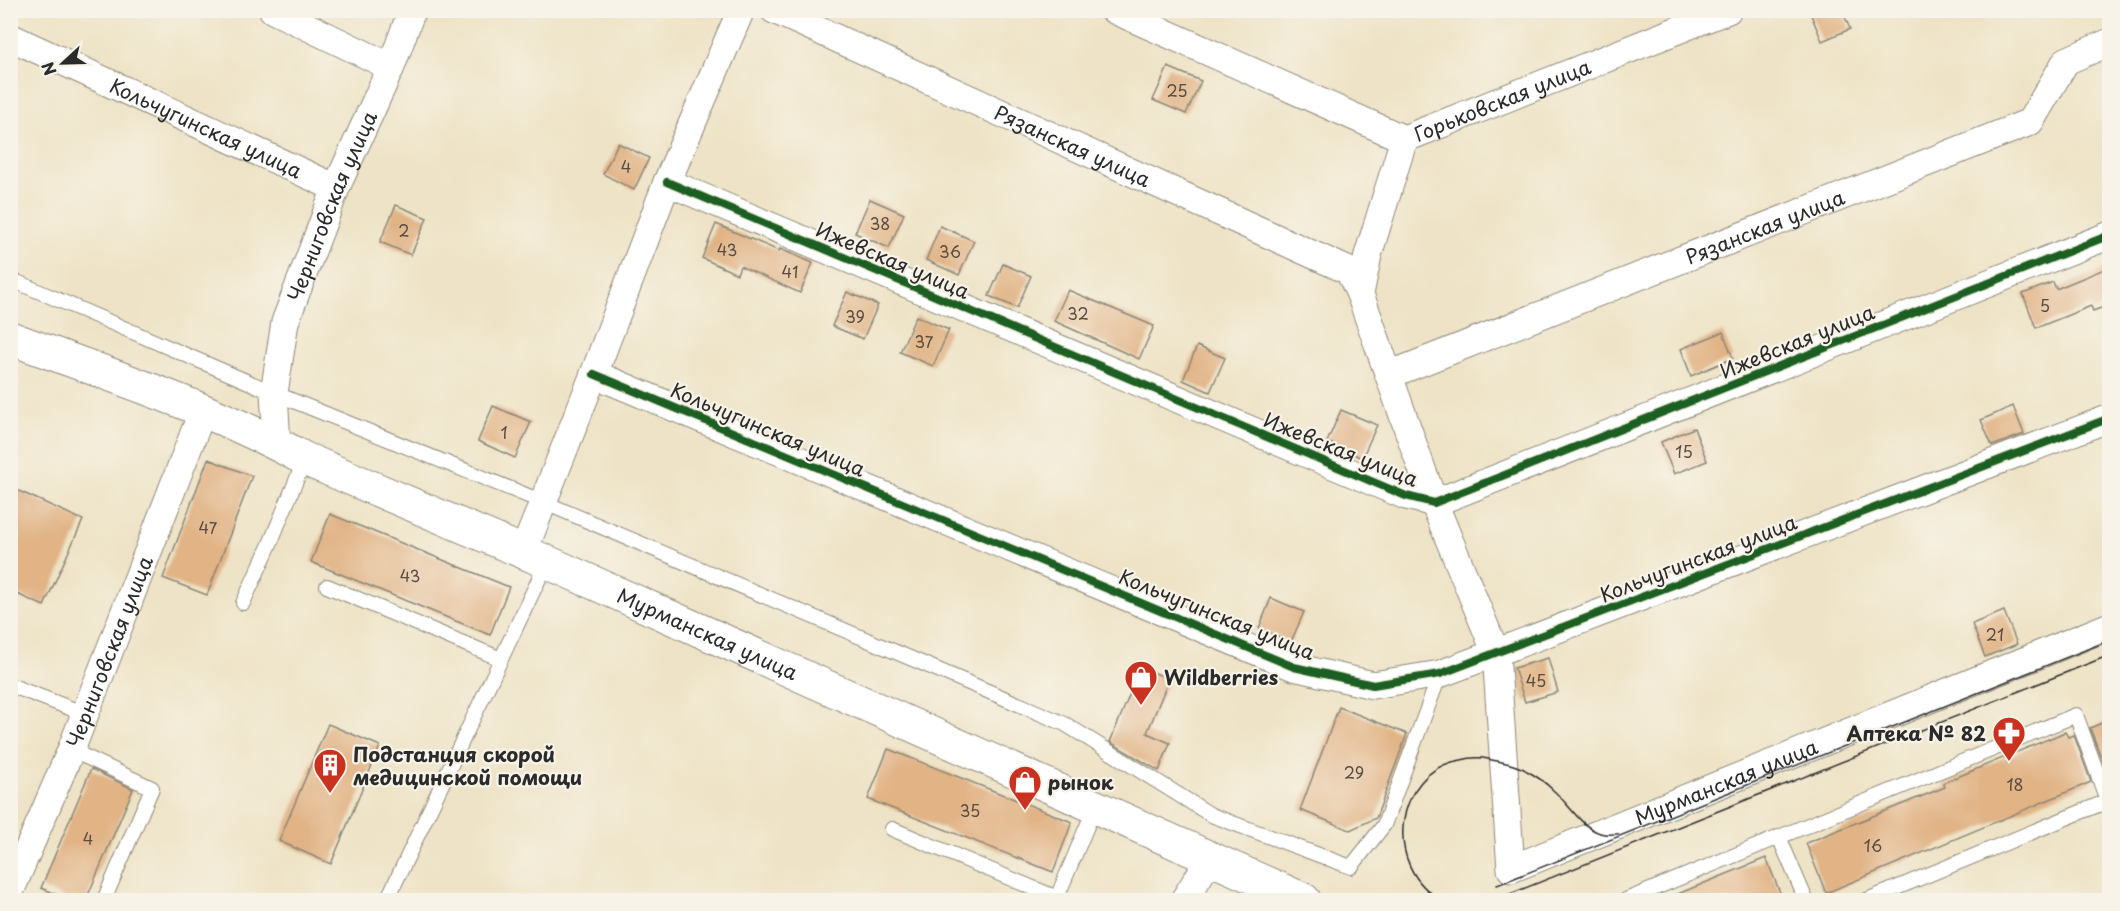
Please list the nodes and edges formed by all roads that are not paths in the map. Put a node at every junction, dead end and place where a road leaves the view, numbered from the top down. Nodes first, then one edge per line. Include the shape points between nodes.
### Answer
1 (273, 10) edge
2 (412, 10) edge
3 (741, 10) edge
4 (774, 10) edge
5 (1114, 10) edge
6 (1728, 10) edge
7 (10, 37) edge
8 (2109, 42) edge
9 (391, 67) junction
10 (1404, 138) junction
11 (667, 182) junction
12 (336, 188) junction
13 (2109, 235) edge
14 (10, 279) edge
15 (1360, 294) junction
16 (10, 338) edge
17 (594, 374) junction
18 (1389, 375) junction
19 (274, 393) junction
20 (203, 410) junction
21 (2109, 418) edge
22 (277, 444) junction
23 (305, 459) junction
24 (543, 502) junction
25 (1434, 503) junction
26 (535, 558) junction
27 (327, 586) dead end
28 (243, 603) dead end
29 (2109, 626) edge
30 (1496, 653) junction
31 (501, 659) junction
32 (1440, 674) junction
33 (10, 685) edge
34 (85, 714) junction
35 (71, 750) junction
36 (2108, 800) edge
37 (1095, 807) junction
38 (892, 829) dead end
39 (1779, 837) junction
40 (1210, 859) junction
41 (1511, 869) joint
42 (10, 892) edge
43 (1057, 899) edge
44 (104, 900) edge
45 (387, 900) edge
46 (1184, 900) edge
47 (1305, 900) edge
48 (1626, 900) edge
49 (1806, 900) edge
50 (1867, 900) edge

1 - 9 street
2 - 9 street, Черниговская улица
3 - 11 street
4 - 15 street, Рязанская улица via 1349,271
5 - 10 street, Горьковская улица
6 - 10 street, Горьковская улица
7 - 12 street, Кольчугинская улица
8 - 18 street, Рязанская улица via 2066,61 2031,122
9 - 12 street, Черниговская улица
10 - 15 street
11 - 17 street
11 - 25 street, Ижевская улица via 1406,496
12 - 19 street, Черниговская улица via 285,322
13 - 25 street, Ижевская улица
14 - 19 lane
15 - 18 street, Рязанская улица
16 - 20 main road, Мурманская улица
17 - 24 street
17 - 32 street, Кольчугинская улица via 1294,667 1373,685
18 - 25 street, Рязанская улица
19 - 22 street, Черниговская улица
19 - 24 lane
20 - 22 main road, Мурманская улица
20 - 34 street, Черниговская улица
21 - 30 street, Кольчугинская улица
22 - 23 main road, Мурманская улица
23 - 26 main road, Мурманская улица
23 - 28 lane
24 - 26 street
24 - 32 lane via 1065,724 1211,815 1351,867 1384,825
25 - 30 street, Рязанская улица
26 - 31 lane
26 - 37 main road, Мурманская улица
27 - 31 lane
29 - 41 street, Мурманская улица
30 - 32 street, Кольчугинская улица
30 - 41 street, Рязанская улица
31 - 45 lane
33 - 34 lane
34 - 35 street, Черниговская улица
35 - 42 street, Черниговская улица
35 - 44 lane via 152,788
36 - 39 lane via 2076,715
36 - 50 lane
37 - 40 main road, Мурманская улица
37 - 43 lane
38 - 43 lane
39 - 48 lane
39 - 49 lane
40 - 46 street
40 - 47 main road, Мурманская улица

